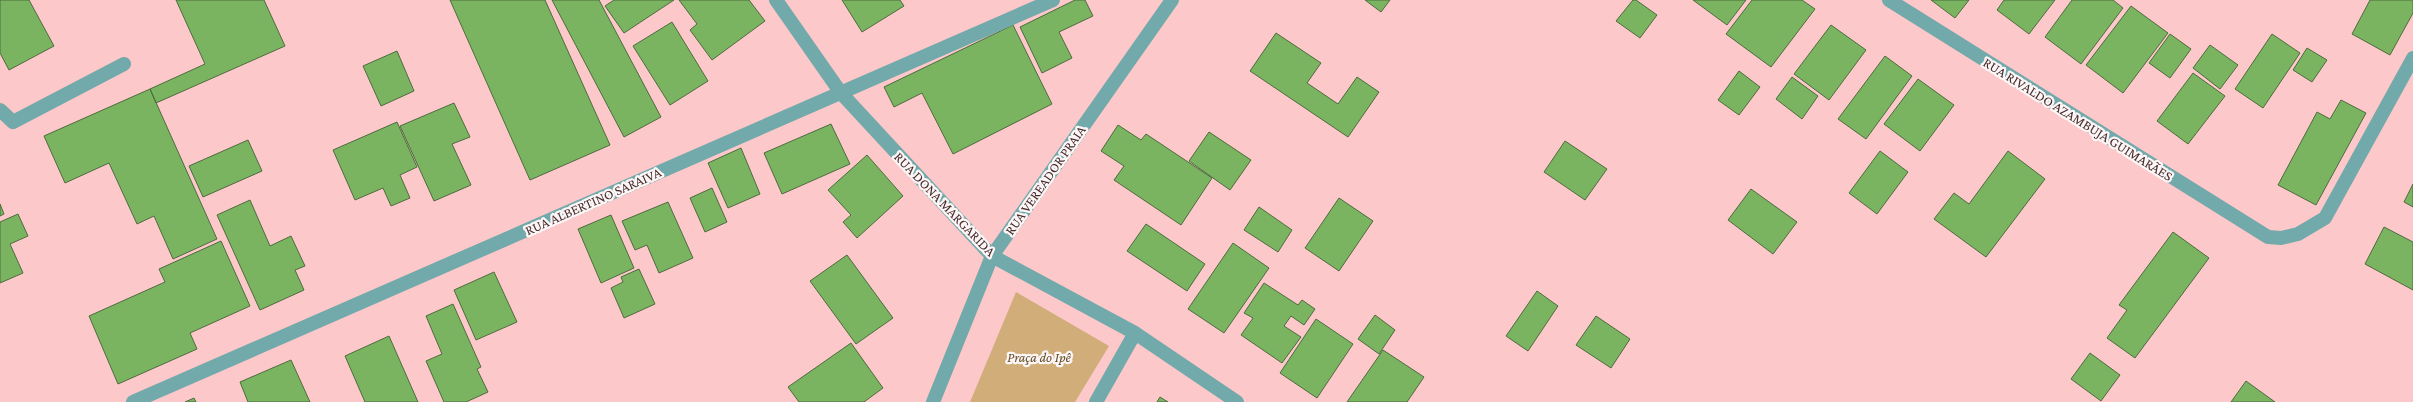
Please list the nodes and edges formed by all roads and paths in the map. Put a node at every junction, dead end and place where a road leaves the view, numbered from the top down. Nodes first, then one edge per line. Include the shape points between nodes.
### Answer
1 (776, 0) edge
2 (1053, 0) edge
3 (1172, 0) edge
4 (1889, 0) edge
5 (2413, 58) edge
6 (124, 64) dead end
7 (841, 93) junction
8 (0, 110) edge
9 (992, 256) junction
10 (1135, 333) junction
11 (133, 402) edge
12 (933, 402) edge
13 (1096, 402) edge
14 (1237, 402) edge

1 - 7 street, RUA DONA MARGARIDA
2 - 7 street, RUA ALBERTINO SARAIVA
3 - 9 street, RUA VEREADOR PRAIA
4 - 5 street, RUA RIVALDO AZAMBUJA GUIMARÃES via 2268,237 2298,234 2325,218
6 - 8 street via 13,122
7 - 9 street, RUA DONA MARGARIDA
7 - 11 street, RUA ALBERTINO SARAIVA
9 - 10 street, RUA DONA MARGARIDA
9 - 12 street, RUA VEREADOR PRAIA
10 - 13 street
10 - 14 street, RUA DONA MARGARIDA

